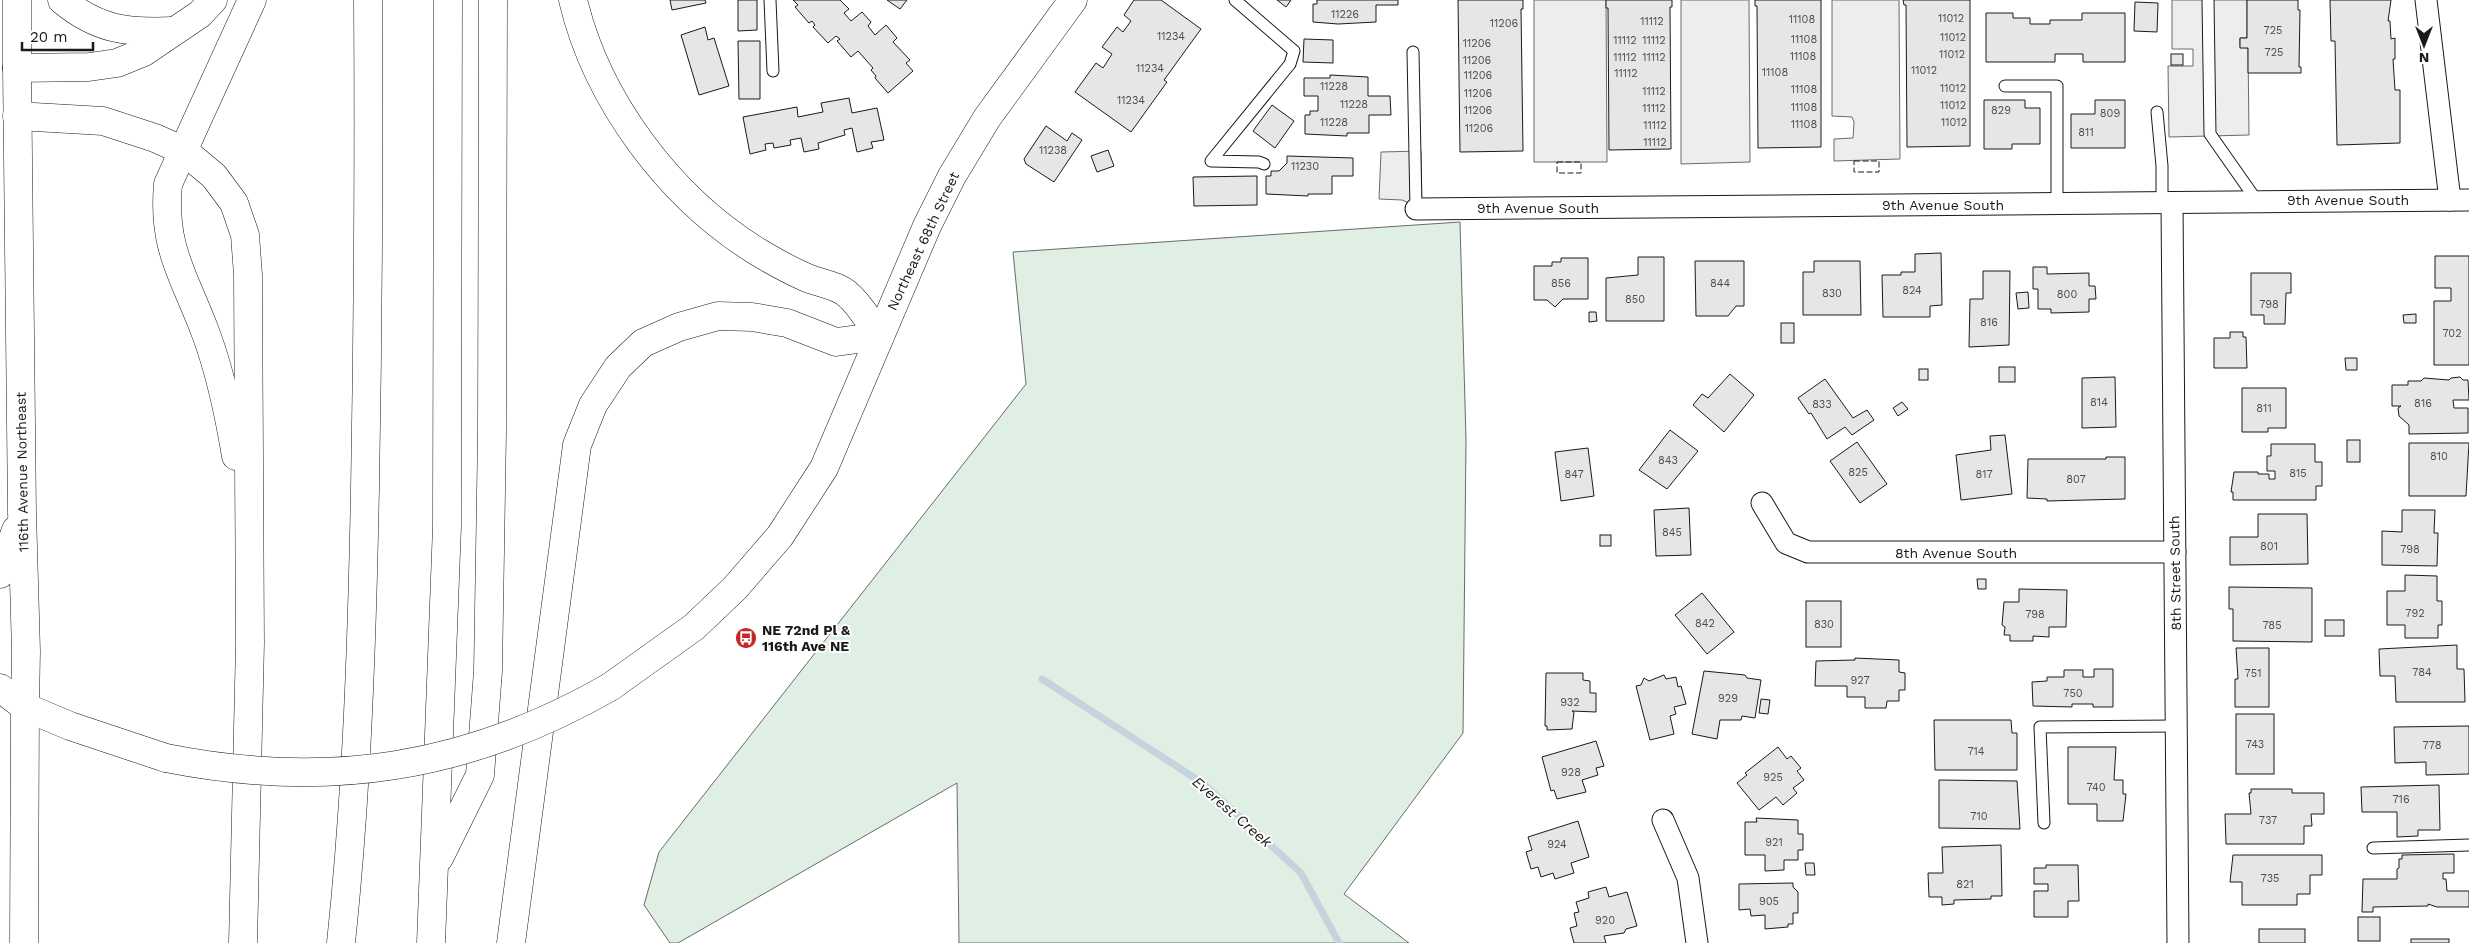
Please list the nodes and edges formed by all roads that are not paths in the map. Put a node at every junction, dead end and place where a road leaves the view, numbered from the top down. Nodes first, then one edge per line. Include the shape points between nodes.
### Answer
1 (17, 0) edge
2 (62, 0) edge
3 (213, 0) edge
4 (252, 0) edge
5 (368, 0) edge
6 (448, 0) edge
7 (493, 0) edge
8 (573, 0) edge
9 (770, 0) edge
10 (1073, 0) edge
11 (1235, 0) edge
12 (2208, 0) edge
13 (2426, 0) edge
14 (173, 31) junction
15 (1413, 52) dead end
16 (17, 68) junction
17 (773, 71) dead end
18 (2005, 86) dead end
19 (2157, 112) dead end
20 (9, 116) edge
21 (184, 151) junction
22 (1264, 164) dead end
23 (2460, 200) edge
24 (2257, 201) junction
25 (2167, 203) junction
26 (2057, 204) junction
27 (1416, 209) joint
28 (880, 336) junction
29 (1762, 503) dead end
30 (22, 512) junction
31 (250, 544) junction
32 (2175, 552) junction
33 (0, 574) edge
34 (0, 688) edge
35 (25, 707) junction
36 (2177, 726) junction
37 (1663, 820) dead end
38 (2044, 823) dead end
39 (2469, 845) edge
40 (2373, 848) dead end
41 (435, 866) junction
42 (24, 943) edge
43 (243, 943) edge
44 (341, 943) edge
45 (431, 943) edge
46 (511, 943) edge
47 (1696, 943) edge
48 (2178, 943) edge

1 - 16 main road, 116th Avenue Northeast
2 - 14 main road via 77,12 106,26 138,33
3 - 14 main road via 200,14
4 - 21 main road
5 - 44 main road via 370,271 363,597 352,841
6 - 41 main road via 447,526
7 - 41 main road via 488,680 480,775
8 - 28 main road via 594,60 622,114 681,190 714,220 757,251 804,277 847,293
9 - 17 lane
10 - 28 main road, Northeast 68th Street via 987,118 952,176
11 - 22 lane via 1294,51 1290,64 1210,161
12 - 24 lane via 2210,134
13 - 23 street
14 - 16 main road via 144,52 117,63 88,67
15 - 27 lane
16 - 20 main road, 116th Avenue Northeast
18 - 26 lane via 2057,86
19 - 25 lane
20 - 21 main road via 103,121
20 - 30 main road, 116th Avenue Northeast
21 - 31 main road via 168,184 169,240 223,381
21 - 31 main road via 214,176 234,203 245,235
23 - 24 street, 9th Avenue South
24 - 25 street, 9th Avenue South
25 - 26 street, 9th Avenue South
25 - 32 street, 8th Street South
26 - 27 street, 9th Avenue South
28 - 35 main road, Northeast 68th Street, bridge via 824,468 780,536 716,607 671,645 573,709 486,745 440,758 347,772 300,774 252,772 166,758 95,736
28 - 46 main road via 836,342 787,322 718,316 679,326 643,343 618,366 593,405 577,445
29 - 32 street, 8th Avenue South via 1786,544 1808,552
30 - 33 main road
30 - 35 main road, 116th Avenue Northeast
31 - 43 main road
32 - 36 street, 8th Street South
34 - 35 main road, Northeast 68th Street
35 - 42 main road, 116th Avenue Northeast
36 - 38 lane via 2040,727
36 - 48 street, 8th Street South
37 - 47 street via 1688,878
39 - 40 lane
41 - 45 main road

